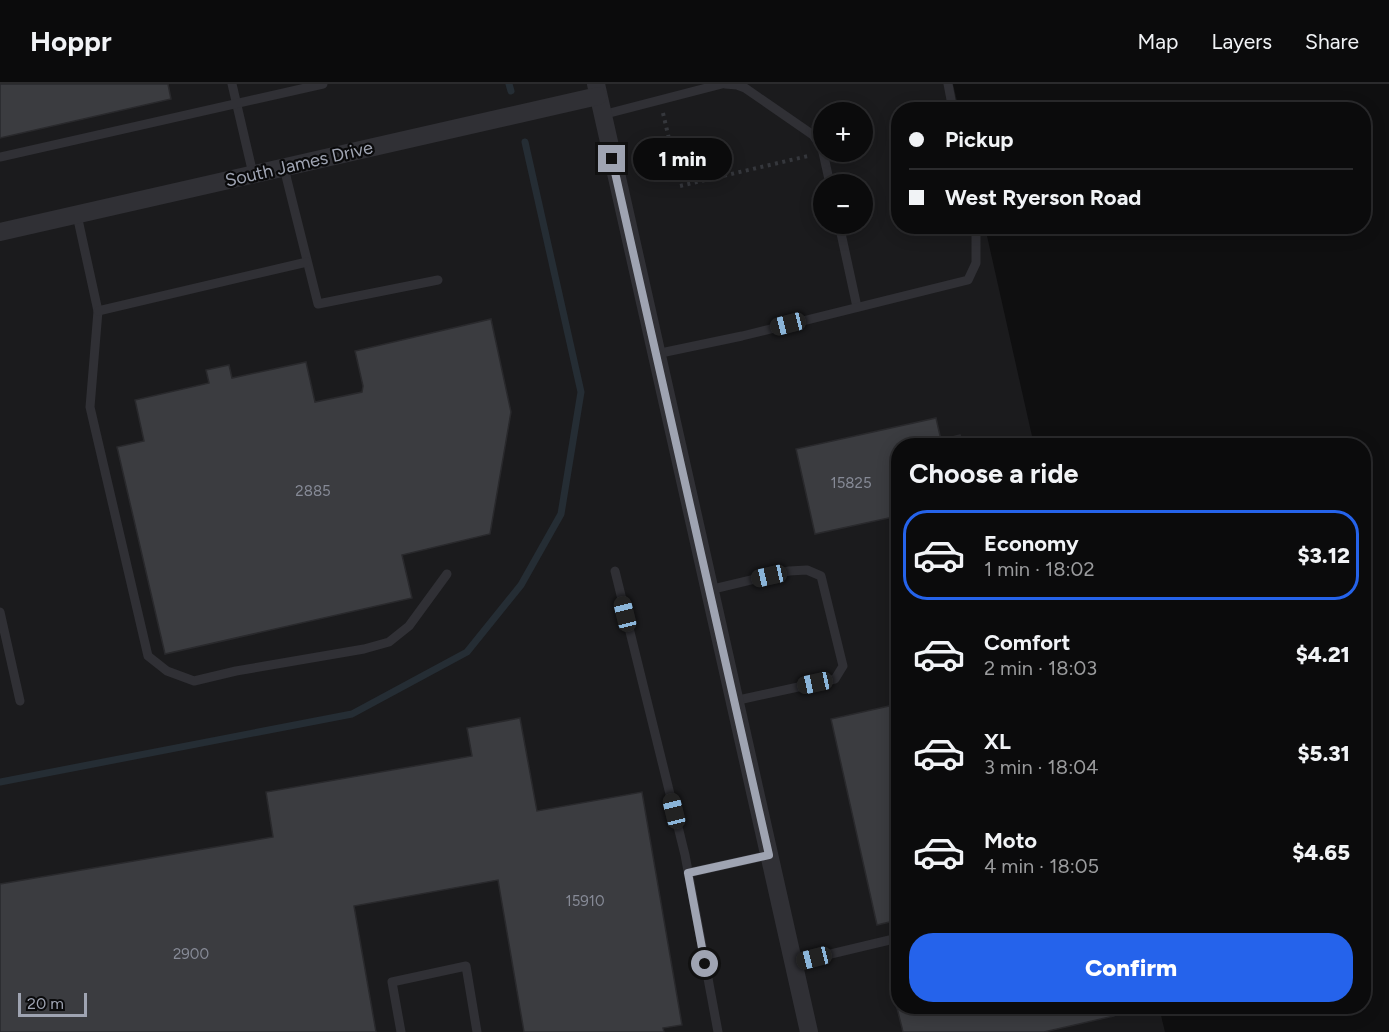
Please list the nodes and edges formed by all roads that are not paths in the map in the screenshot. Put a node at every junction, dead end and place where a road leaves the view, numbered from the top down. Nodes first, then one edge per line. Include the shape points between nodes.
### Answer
1 (232, 84) edge
2 (323, 84) edge
3 (723, 84) edge
4 (948, 84) edge
5 (597, 90) edge
6 (951, 102) edge
7 (237, 103) junction
8 (602, 115) junction
9 (813, 135) edge
10 (0, 157) edge
11 (284, 168) junction
12 (253, 174) junction
13 (77, 214) junction
14 (0, 232) edge
15 (840, 234) edge
16 (976, 234) edge
17 (307, 262) junction
18 (438, 280) dead end
19 (857, 307) junction
20 (98, 311) junction
21 (656, 354) junction
22 (615, 571) dead end
23 (447, 574) dead end
24 (709, 590) junction
25 (0, 612) edge
26 (21, 701) dead end
27 (734, 701) junction
28 (769, 855) junction
29 (688, 873) junction
30 (891, 940) edge
31 (794, 963) junction
32 (401, 1032) edge
33 (477, 1032) edge
34 (718, 1032) edge
35 (809, 1032) edge

1 - 7 lane
2 - 7 lane
3 - 8 lane
3 - 9 lane via 745,88
4 - 6 lane
5 - 8 street
5 - 11 street, South James Drive
7 - 10 lane
7 - 12 lane
8 - 21 street
11 - 12 street, South James Drive
11 - 17 lane
12 - 13 street, South James Drive
13 - 14 street, South James Drive
13 - 20 lane
15 - 19 lane
16 - 19 lane via 976,263 968,280
17 - 18 lane via 318,304
17 - 20 lane
19 - 21 lane
20 - 23 lane via 90,406 148,656 167,671 194,681 388,642 409,626
21 - 24 street
22 - 29 lane
24 - 27 street
24 - 27 lane via 789,571 807,570 822,576 843,666 835,679
25 - 26 lane
27 - 28 street
28 - 29 lane
28 - 31 street
29 - 34 lane
30 - 31 lane
31 - 35 street
32 - 33 lane via 392,982 466,966

